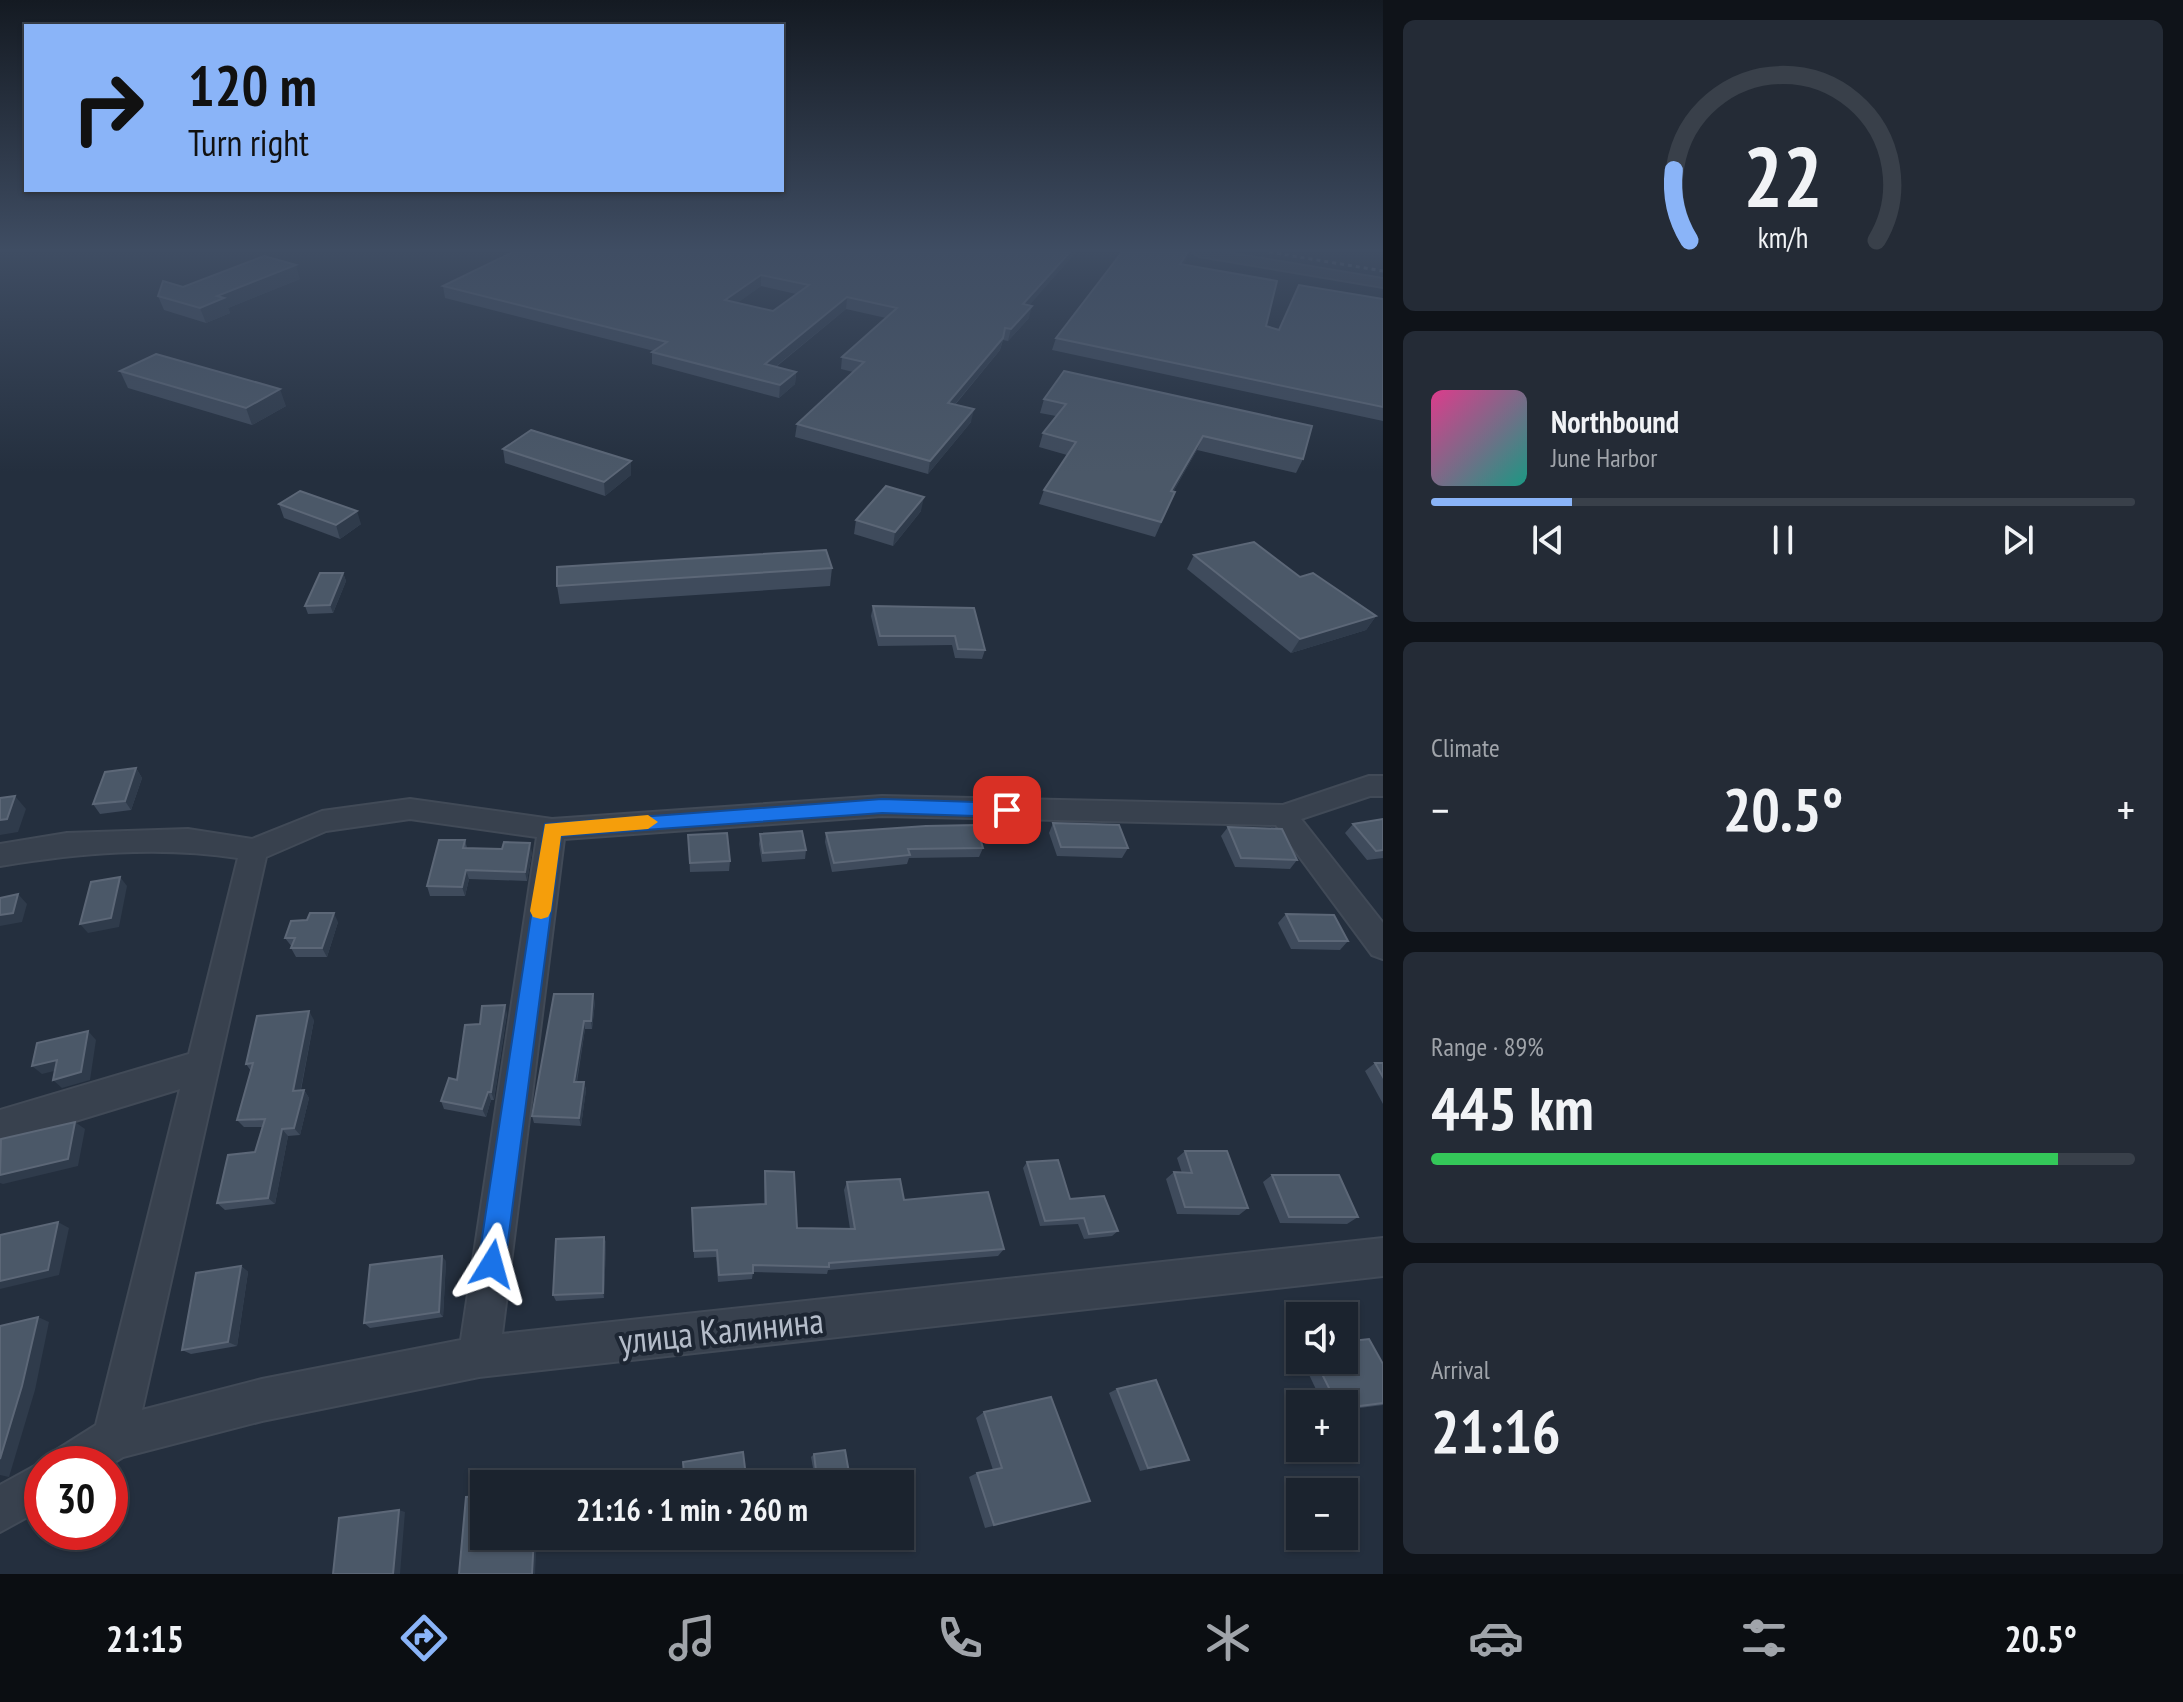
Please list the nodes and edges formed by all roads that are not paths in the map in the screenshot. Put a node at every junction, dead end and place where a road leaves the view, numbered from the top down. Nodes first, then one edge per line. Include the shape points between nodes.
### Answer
1 (1383, 786) edge
2 (1283, 815) junction
3 (552, 829) junction
4 (254, 850) junction
5 (0, 855) edge
6 (1383, 946) edge
7 (203, 1066) junction
8 (0, 1127) edge
9 (1383, 1257) edge
10 (479, 1357) junction
11 (114, 1438) junction
12 (101, 1446) edge
13 (24, 1495) edge
14 (0, 1510) edge

1 - 2 street
2 - 3 street via 882,806
2 - 6 street
3 - 4 street via 410,809 322,821
3 - 10 street
4 - 5 street via 188,840 67,844
4 - 7 street
7 - 8 street
7 - 11 street
9 - 10 street, улица Калинина
10 - 11 street, улица Калинина via 262,1400
11 - 12 street, улица Калинина
13 - 14 street

